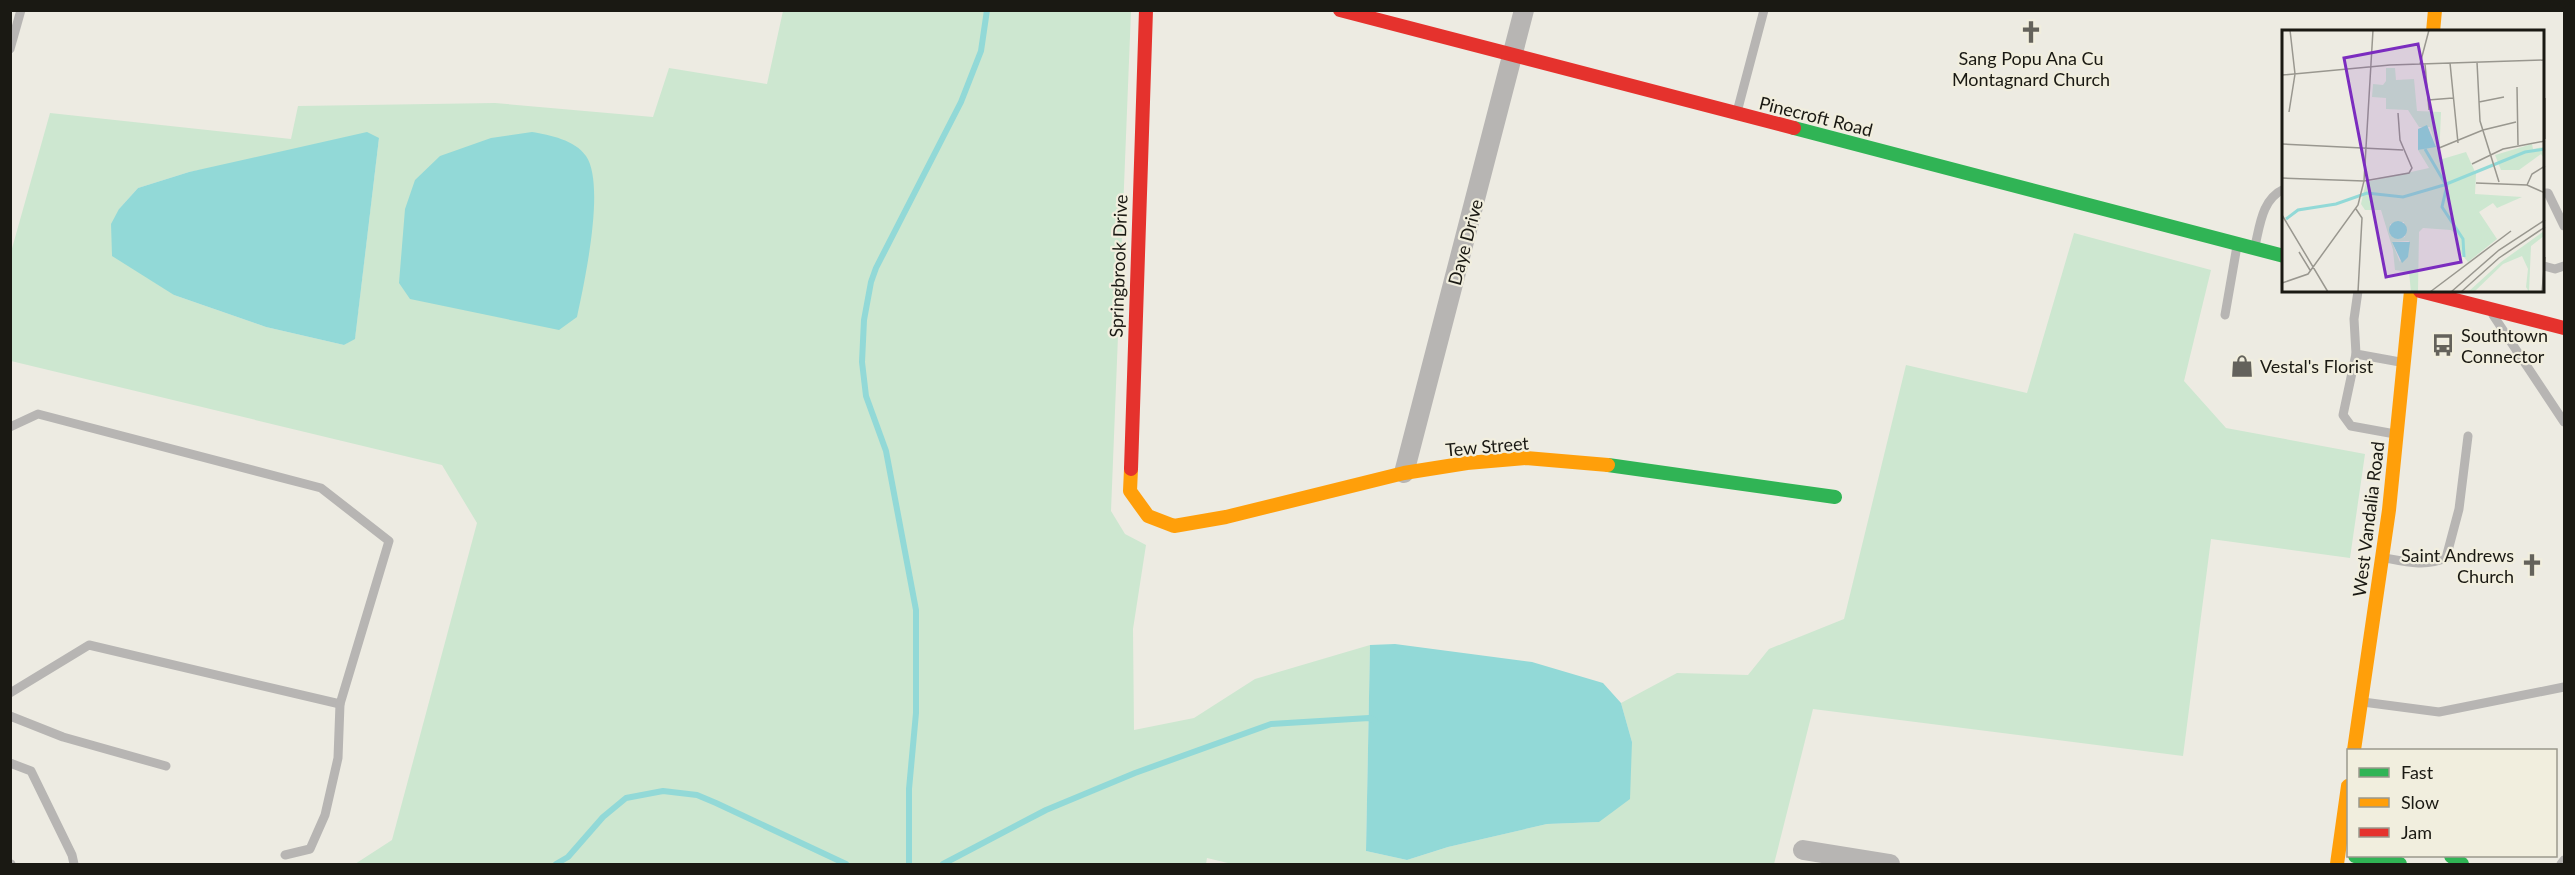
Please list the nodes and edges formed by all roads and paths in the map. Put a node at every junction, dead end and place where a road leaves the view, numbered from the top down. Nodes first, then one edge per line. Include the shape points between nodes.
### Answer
1 (21, 10) edge
2 (1146, 10) edge
3 (1340, 10) edge
4 (1524, 10) edge
5 (1764, 10) edge
6 (2435, 10) edge
7 (2433, 30) edge
8 (10, 49) edge
9 (1514, 57) junction
10 (1736, 114) junction
11 (2282, 190) edge
12 (2545, 193) edge
13 (2565, 225) edge
14 (2238, 244) junction
15 (2255, 248) junction
16 (2282, 255) edge
17 (2545, 266) edge
18 (2565, 266) edge
19 (2358, 292) edge
20 (2411, 292) edge
21 (2424, 292) edge
22 (2488, 309) junction
23 (2225, 315) dead end
24 (2565, 328) edge
25 (2356, 354) junction
26 (2404, 362) junction
27 (2565, 422) edge
28 (10, 426) edge
29 (2397, 434) junction
30 (2468, 436) dead end
31 (1404, 473) junction
32 (1835, 497) dead end
33 (1148, 516) joint
34 (2382, 558) junction
35 (2565, 687) edge
36 (10, 693) edge
37 (2361, 701) junction
38 (340, 704) junction
39 (10, 716) edge
40 (2354, 749) edge
41 (10, 763) edge
42 (166, 766) dead end
43 (2347, 806) edge
44 (1803, 850) dead end
45 (285, 855) dead end
46 (2342, 857) edge
47 (2365, 857) edge
48 (2565, 860) edge
49 (74, 864) edge
50 (1890, 864) edge
51 (2400, 864) edge
52 (2561, 864) edge

1 - 8 lane
2 - 33 street, Springbrook Drive via 1130,491
3 - 9 street, Pinecroft Road
4 - 9 street, Daye Drive
5 - 10 lane
6 - 7 street
9 - 10 street, Pinecroft Road
9 - 31 street, Daye Drive
10 - 14 street, Pinecroft Road
11 - 15 lane via 2275,193 2262,213
12 - 13 lane
14 - 15 street, Pinecroft Road
14 - 23 lane
15 - 16 street, Pinecroft Road
17 - 18 lane
19 - 25 lane via 2354,319
20 - 26 street, West Vandalia Road
21 - 22 street
22 - 24 street
22 - 27 lane
25 - 26 lane
25 - 29 lane via 2343,415 2351,426
26 - 29 street, West Vandalia Road
28 - 38 lane via 38,414 321,488 389,541
29 - 34 street, West Vandalia Road
30 - 34 lane via 2459,509 2446,558 2418,564
31 - 32 street, Tew Street via 1526,459 1609,465
31 - 33 street, Tew Street via 1174,526
34 - 37 street, West Vandalia Road
35 - 37 lane via 2439,712
36 - 38 lane via 89,645
37 - 40 street, West Vandalia Road
38 - 45 lane via 338,758 325,815 310,849
39 - 42 lane via 63,737
41 - 49 lane via 31,771
43 - 46 street
44 - 50 street
47 - 51 street
48 - 52 lane

